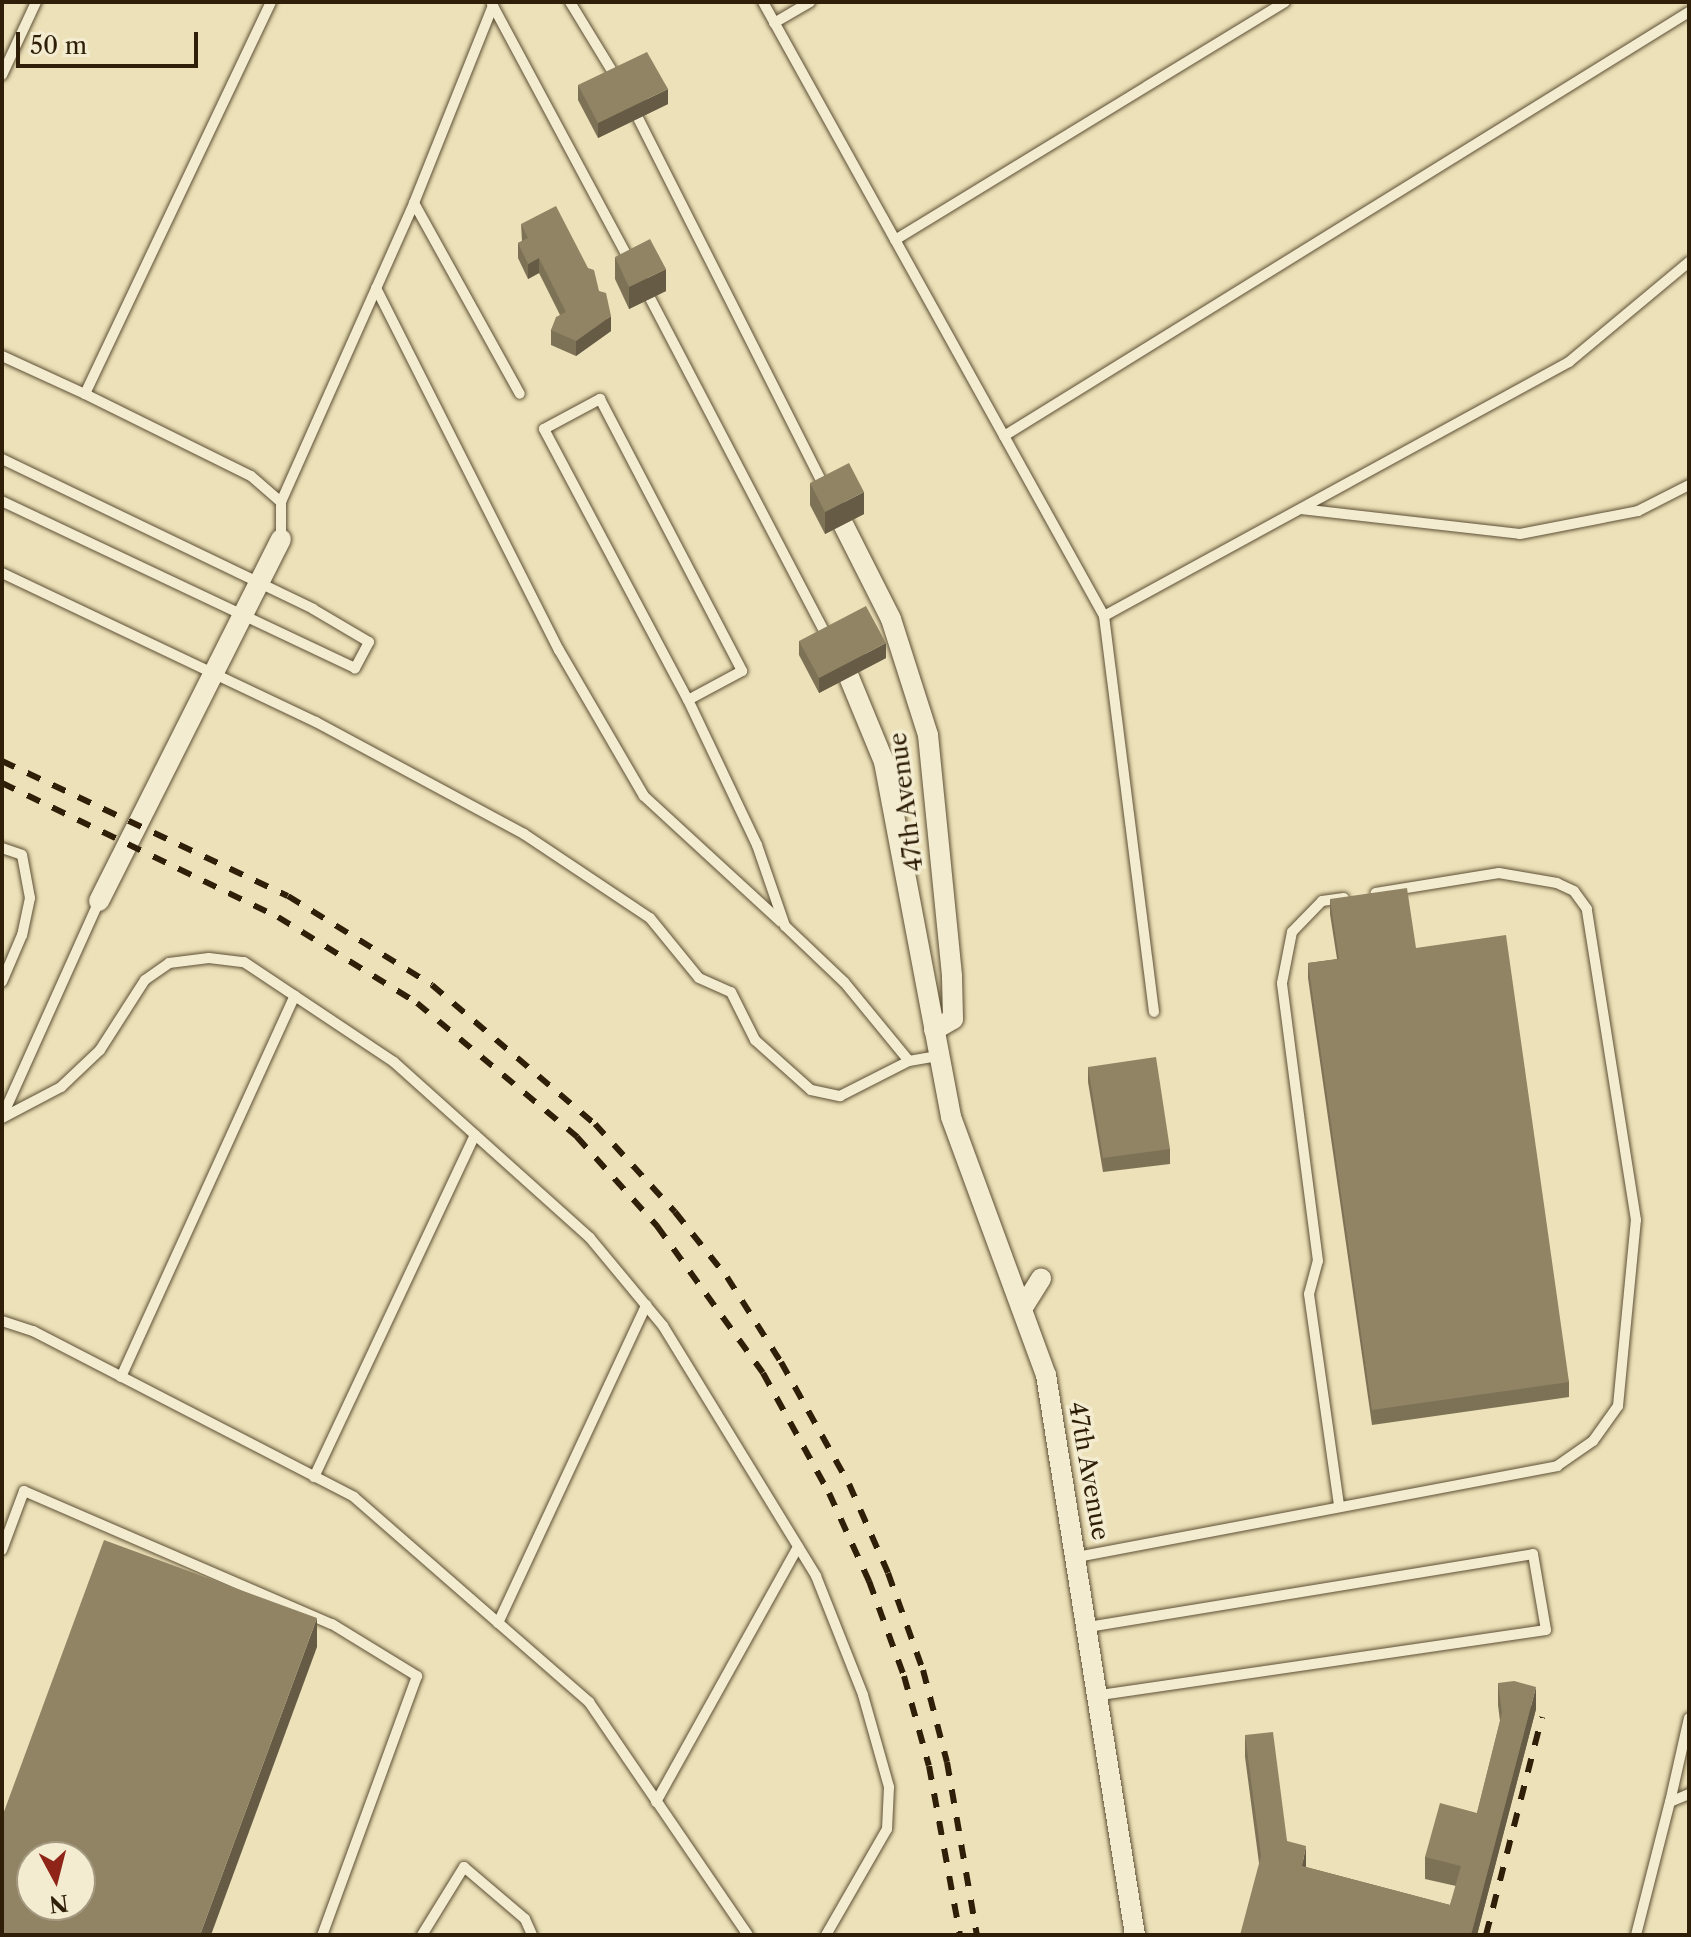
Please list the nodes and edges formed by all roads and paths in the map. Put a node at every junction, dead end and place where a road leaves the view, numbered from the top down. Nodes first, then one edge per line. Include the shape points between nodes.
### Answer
1 (36, 2) edge
2 (271, 2) edge
3 (570, 2) edge
4 (763, 2) edge
5 (810, 2) edge
6 (1285, 2) edge
7 (492, 4) edge
8 (1689, 12) edge
9 (774, 23) junction
10 (2, 75) edge
11 (618, 81) edge
12 (638, 118) edge
13 (414, 203) junction
14 (895, 240) junction
15 (1689, 262) edge
16 (634, 269) edge
17 (376, 288) junction
18 (650, 298) edge
19 (2, 356) edge
20 (85, 394) junction
21 (520, 394) dead end
22 (1004, 436) junction
23 (2, 459) edge
24 (1689, 485) edge
25 (829, 496) edge
26 (2, 501) edge
27 (281, 502) junction
28 (1300, 509) junction
29 (843, 524) edge
30 (281, 539) joint
31 (2, 573) edge
32 (259, 583) junction
33 (243, 616) junction
34 (1104, 616) junction
35 (829, 640) edge
36 (214, 673) junction
37 (849, 677) edge
38 (688, 700) junction
39 (2, 848) edge
40 (1366, 894) edge
41 (1352, 896) edge
42 (99, 901) joint
43 (785, 926) junction
44 (2, 982) edge
45 (295, 996) junction
46 (1154, 1012) dead end
47 (934, 1030) junction
48 (938, 1056) junction
49 (909, 1061) junction
50 (2, 1118) edge
51 (475, 1135) junction
52 (1041, 1279) dead end
53 (646, 1305) junction
54 (1022, 1309) junction
55 (2, 1321) edge
56 (121, 1377) junction
57 (314, 1477) junction
58 (1339, 1505) junction
59 (798, 1547) junction
60 (2, 1550) edge
61 (1077, 1557) junction
62 (498, 1623) junction
63 (1088, 1627) junction
64 (1099, 1695) junction
65 (1689, 1718) edge
66 (1689, 1794) edge
67 (656, 1802) junction
68 (1670, 1802) junction
69 (322, 1935) edge
70 (422, 1935) edge
71 (532, 1935) edge
72 (748, 1935) edge
73 (826, 1935) edge
74 (1135, 1935) edge
75 (1636, 1935) edge

1 - 10 lane
2 - 20 lane
3 - 11 lane
4 - 9 lane
5 - 9 lane
6 - 14 lane
7 - 13 lane
7 - 16 lane
8 - 22 lane
9 - 14 lane
12 - 25 lane
13 - 17 lane
13 - 21 lane
14 - 22 lane
15 - 28 lane via 1569,362
17 - 27 lane
17 - 43 lane via 559,650 644,796
18 - 35 lane
19 - 20 lane
20 - 27 lane via 251,476
22 - 34 lane
23 - 32 lane
24 - 28 lane via 1638,511 1520,534
26 - 33 lane
27 - 30 lane
28 - 34 lane
29 - 47 street, 47th Avenue via 891,619 928,735 953,1019
30 - 32 street
31 - 36 lane
32 - 33 street
32 - 33 lane via 369,642 355,668
33 - 36 street
34 - 46 lane
36 - 42 street
36 - 49 lane via 524,834 650,918 699,978 731,992 755,1040 811,1090 840,1096
37 - 47 street, 47th Avenue via 884,762
38 - 38 lane via 742,671 600,399 544,429
38 - 43 lane via 757,845
39 - 44 lane via 22,855 30,898 22,935
40 - 58 lane via 1499,873 1574,891 1587,909 1636,1220 1618,1406 1593,1441 1557,1466
41 - 58 lane via 1322,901 1292,932 1282,983 1318,1261 1309,1294
42 - 50 lane
43 - 49 lane via 844,982
45 - 50 lane via 244,962 209,958 169,963 145,980 100,1050 71,1078
45 - 51 lane via 394,1062
45 - 56 lane
47 - 48 street, 47th Avenue
48 - 49 lane
48 - 54 street, 47th Avenue via 951,1117
51 - 53 lane via 590,1238
51 - 57 lane
52 - 54 street
53 - 59 lane
53 - 62 lane
54 - 61 street, 47th Avenue via 1046,1375
55 - 56 lane
56 - 57 lane
57 - 62 lane via 354,1497
58 - 61 lane
59 - 67 lane
59 - 73 lane via 816,1576 863,1695 889,1787 887,1829
60 - 69 lane via 24,1491 332,1624 417,1676
61 - 63 street, 47th Avenue
62 - 67 lane via 589,1702
63 - 64 street, 47th Avenue
63 - 64 lane via 1533,1554 1546,1630
64 - 74 street, 47th Avenue
65 - 68 lane
66 - 68 lane
67 - 72 lane
68 - 75 lane
70 - 71 lane via 464,1867 525,1919

